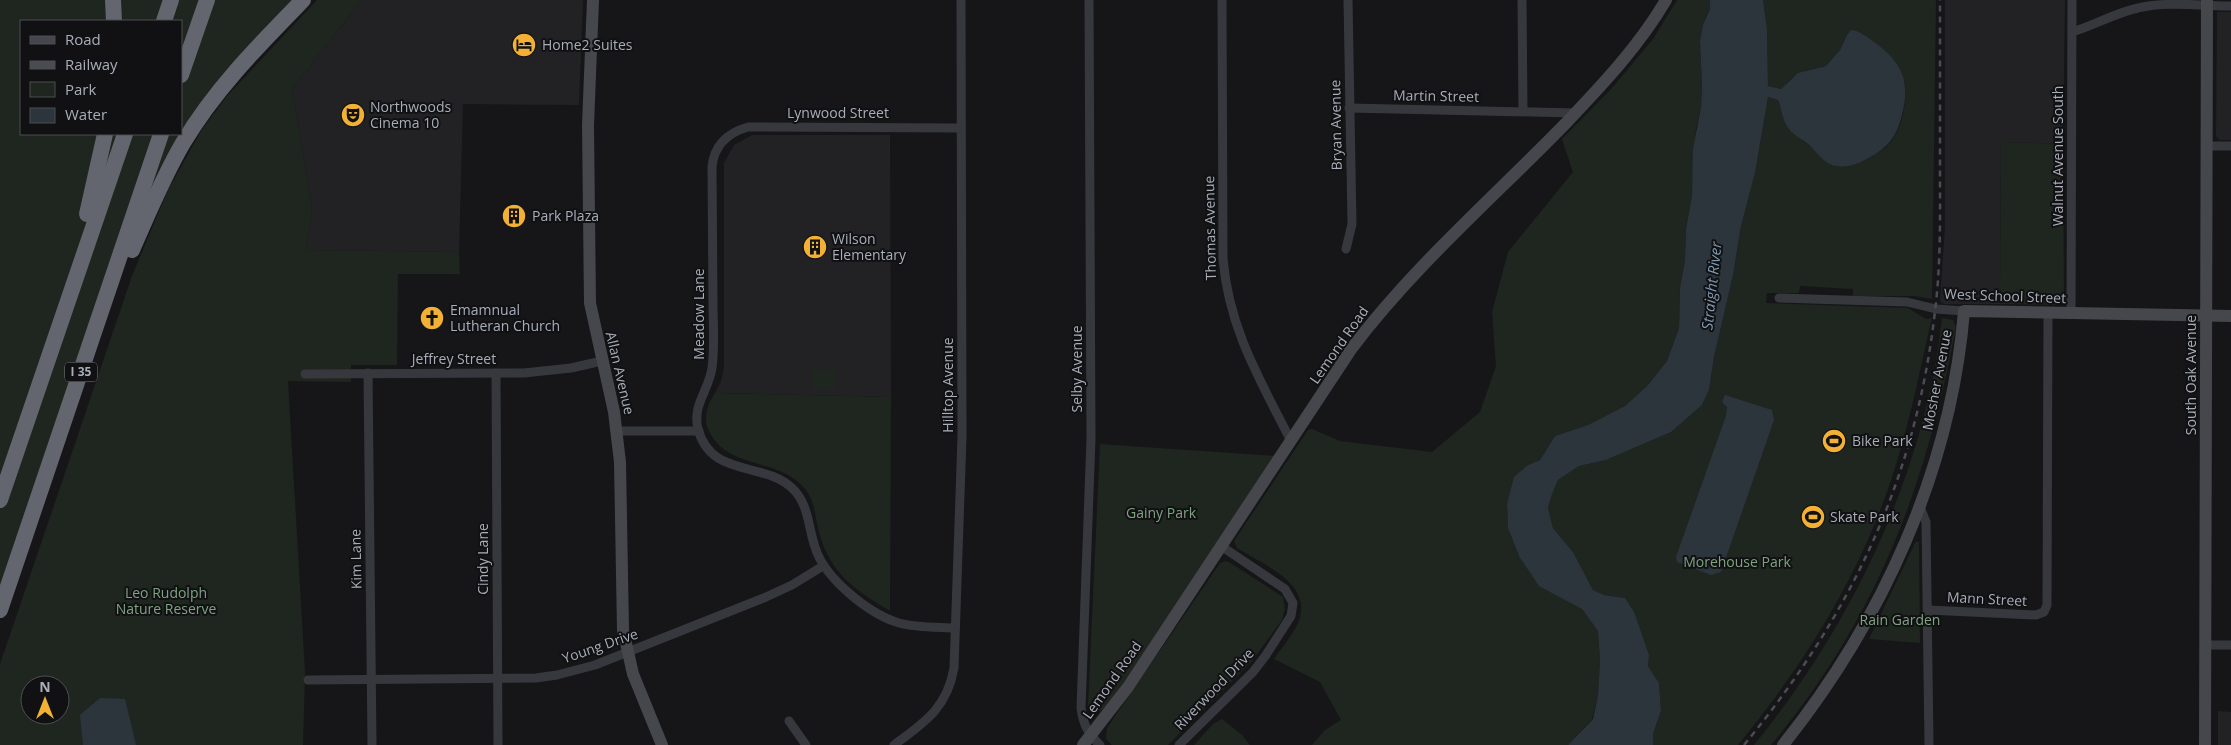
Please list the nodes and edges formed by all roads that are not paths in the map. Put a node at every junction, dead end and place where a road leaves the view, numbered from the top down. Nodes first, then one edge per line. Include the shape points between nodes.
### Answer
1 (113, 0) edge
2 (171, 0) edge
3 (207, 0) edge
4 (303, 0) edge
5 (593, 0) edge
6 (961, 0) edge
7 (1089, 0) edge
8 (1222, 0) edge
9 (1348, 0) edge
10 (1522, 0) edge
11 (1666, 0) edge
12 (2072, 0) edge
13 (2207, 3) edge
14 (2231, 6) edge
15 (114, 20) edge
16 (164, 20) edge
17 (2072, 32) junction
18 (182, 72) edge
19 (1349, 108) junction
20 (1523, 111) junction
21 (1575, 113) junction
22 (961, 128) junction
23 (105, 135) edge
24 (125, 135) edge
25 (161, 135) edge
26 (720, 143) joint
27 (2206, 146) junction
28 (2231, 146) edge
29 (1346, 249) dead end
30 (1779, 298) dead end
31 (1964, 311) junction
32 (2048, 313) junction
33 (2072, 313) junction
34 (2206, 316) junction
35 (2231, 316) edge
36 (91, 344) junction
37 (52, 346) junction
38 (602, 361) junction
39 (368, 373) junction
40 (496, 373) junction
41 (305, 374) dead end
42 (617, 431) junction
43 (699, 431) junction
44 (1290, 441) junction
45 (0, 500) edge
46 (1920, 507) junction
47 (1221, 546) junction
48 (823, 566) junction
49 (0, 610) edge
50 (1928, 610) junction
51 (955, 628) junction
52 (2205, 645) junction
53 (2231, 645) edge
54 (627, 652) junction
55 (497, 678) junction
56 (308, 680) dead end
57 (371, 680) junction
58 (789, 722) dead end
59 (1091, 742) edge
60 (372, 745) edge
61 (498, 745) edge
62 (662, 745) edge
63 (806, 745) edge
64 (894, 745) edge
65 (1180, 745) edge
66 (1783, 745) edge
67 (1928, 745) edge
68 (2205, 745) edge

1 - 15 highway
2 - 16 highway
3 - 18 highway
4 - 36 highway via 232,75 183,143
5 - 38 street, Allan Avenue via 588,124 590,303
6 - 22 street, Hilltop Avenue
7 - 59 street, Selby Avenue via 1091,439 1081,708
8 - 44 street, Thomas Avenue via 1225,284 1245,350
9 - 19 street, Bryan Avenue
10 - 20 street
11 - 21 street, Lemond Road via 1628,55
12 - 17 street, Walnut Avenue South
13 - 14 street
13 - 17 street via 2140,7
13 - 27 street, South Oak Avenue
17 - 33 street, Walnut Avenue South
19 - 20 street, Martin Street
19 - 29 street, Bryan Avenue via 1352,224
20 - 21 street, Martin Street
21 - 44 street, Lemond Road via 1407,280 1352,348
22 - 26 street, Lynwood Street via 748,127 737,130
22 - 51 street, Hilltop Avenue via 962,437
23 - 37 highway
24 - 37 highway, I 35
25 - 36 highway, I 35
26 - 43 street, Meadow Lane via 712,167 712,365 697,410
27 - 28 street
27 - 34 street, South Oak Avenue
30 - 31 street, West School Street via 1907,302
31 - 32 street, West School Street
31 - 46 street, Mosher Avenue via 1951,395
32 - 33 street, West School Street
32 - 50 street, Mann Street via 2047,605 2044,612 2036,615
33 - 34 street, West School Street
34 - 35 street, West School Street
34 - 52 street, South Oak Avenue
36 - 49 highway, I 35
37 - 45 highway, I 35
38 - 40 street, Jeffrey Street via 548,372
38 - 42 street, Allan Avenue
39 - 40 street, Jeffrey Street
39 - 41 street, Jeffrey Street
39 - 57 street, Kim Lane
40 - 55 street, Cindy Lane
42 - 43 street
42 - 54 street, Allan Avenue via 621,476 622,608
43 - 48 street via 708,448 726,463 769,475 793,489 805,507 814,547
44 - 47 street, Lemond Road
46 - 50 street via 1926,522
46 - 66 street, Mosher Avenue via 1866,625 1826,690
47 - 59 street, Lemond Road
47 - 65 street, Riverwood Drive via 1285,589 1293,610 1289,621 1253,672
48 - 51 street via 842,587 886,618 913,626
48 - 54 street, Young Drive via 766,597
50 - 67 street
51 - 64 street, Hilltop Avenue via 954,668 942,702 924,723
52 - 53 street
52 - 68 street, South Oak Avenue
54 - 55 street, Young Drive via 557,675
54 - 62 street, Allan Avenue
55 - 57 street, Young Drive
55 - 61 street, Cindy Lane
56 - 57 street, Young Drive
57 - 60 street, Kim Lane
58 - 63 street

